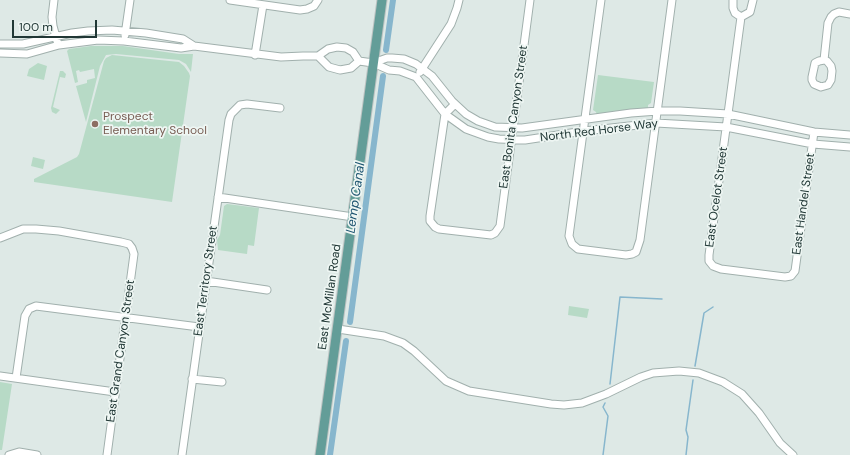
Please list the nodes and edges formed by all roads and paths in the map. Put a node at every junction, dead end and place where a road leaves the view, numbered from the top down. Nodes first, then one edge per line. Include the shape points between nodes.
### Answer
1 (54, 0) edge
2 (130, 0) edge
3 (230, 0) edge
4 (382, 0) edge
5 (459, 0) edge
6 (530, 0) edge
7 (601, 0) edge
8 (672, 0) edge
9 (734, 0) edge
10 (753, 0) edge
11 (316, 3) edge
12 (263, 5) junction
13 (850, 14) edge
14 (741, 17) junction
15 (126, 31) junction
16 (56, 37) junction
17 (124, 41) junction
18 (0, 44) edge
19 (59, 45) junction
20 (194, 46) junction
21 (0, 53) edge
22 (256, 55) junction
23 (318, 56) junction
24 (824, 60) dead end
25 (359, 61) junction
26 (373, 63) junction
27 (422, 68) junction
28 (416, 77) junction
29 (455, 104) junction
30 (280, 108) dead end
31 (658, 111) junction
32 (445, 114) junction
33 (728, 114) junction
34 (585, 119) junction
35 (656, 123) junction
36 (726, 127) junction
37 (513, 128) junction
38 (584, 131) junction
39 (814, 132) junction
40 (850, 135) edge
41 (511, 140) junction
42 (813, 144) junction
43 (850, 148) edge
44 (218, 197) junction
45 (353, 217) junction
46 (0, 238) edge
47 (791, 276) joint
48 (206, 282) junction
49 (267, 290) dead end
50 (126, 317) junction
51 (200, 327) junction
52 (338, 329) junction
53 (0, 376) edge
54 (16, 378) junction
55 (192, 379) junction
56 (222, 382) dead end
57 (116, 392) junction
58 (9, 455) edge
59 (37, 455) edge
60 (107, 455) edge
61 (182, 455) edge
62 (320, 455) edge
63 (793, 455) edge

1 - 16 street via 52,17
2 - 15 street
3 - 12 street
4 - 26 main road, East McMillan Road
5 - 27 street via 450,24
6 - 37 street, East Bonita Canyon Street
7 - 34 street
8 - 31 street
9 - 14 street via 735,13
10 - 14 street via 750,12
11 - 12 street via 300,10
12 - 22 street
13 - 24 street via 839,12 831,17
14 - 33 street, East Ocelot Street
15 - 16 street via 88,31
15 - 17 street
15 - 20 street via 183,39
16 - 18 street via 23,44
16 - 19 street
17 - 19 street via 98,40
17 - 20 street via 181,48
19 - 21 street via 27,54
20 - 22 street
22 - 23 street
23 - 25 street via 329,67 340,70 351,68
23 - 25 street via 337,46 349,50
25 - 26 street, North Red Horse Way
26 - 27 street, North Red Horse Way via 387,58 398,59 410,61
26 - 28 street, North Red Horse Way
26 - 45 main road, East McMillan Road
27 - 28 street
27 - 29 street, North Red Horse Way
28 - 32 street, North Red Horse Way
29 - 32 street
29 - 37 street, North Red Horse Way via 478,121 495,127
30 - 44 street, East Territory Street via 247,104 235,108 229,120
31 - 33 street, North Red Horse Way
31 - 34 street, North Red Horse Way
31 - 35 street
32 - 41 street, North Red Horse Way via 471,132
32 - 41 street, East Bonita Canyon Street via 430,216 432,224 439,229 488,235 495,233 500,226
33 - 36 street, East Ocelot Street
33 - 39 street, North Red Horse Way
34 - 37 street, North Red Horse Way
34 - 38 street
35 - 36 street, North Red Horse Way
35 - 38 street, North Red Horse Way
35 - 38 street via 640,240 636,252 626,255 578,249 572,244 569,236
36 - 42 street, North Red Horse Way
36 - 47 street, East Ocelot Street via 710,261 713,266 721,269
37 - 41 street, East Bonita Canyon Street
38 - 41 street, North Red Horse Way via 538,139
39 - 40 street, North Red Horse Way
39 - 42 street, East Handel Street
42 - 43 street, North Red Horse Way
42 - 47 street, East Handel Street via 796,268
44 - 45 street
44 - 48 street, East Territory Street
45 - 52 main road, East McMillan Road
46 - 50 street, East Grand Canyon Street via 23,229 36,229 129,244 134,254
48 - 49 street
48 - 51 street, East Territory Street
50 - 51 street
50 - 54 street via 38,305 29,309 25,316
50 - 57 street, East Grand Canyon Street
51 - 55 street, East Territory Street
52 - 62 main road, East McMillan Road
52 - 63 street via 384,336 403,343 446,381 469,391 551,404 582,403 653,373 699,373 723,382 742,394 780,443
53 - 54 street
54 - 57 street
55 - 56 street
55 - 61 street, East Territory Street
57 - 60 street, East Grand Canyon Street
58 - 59 street via 19,452

